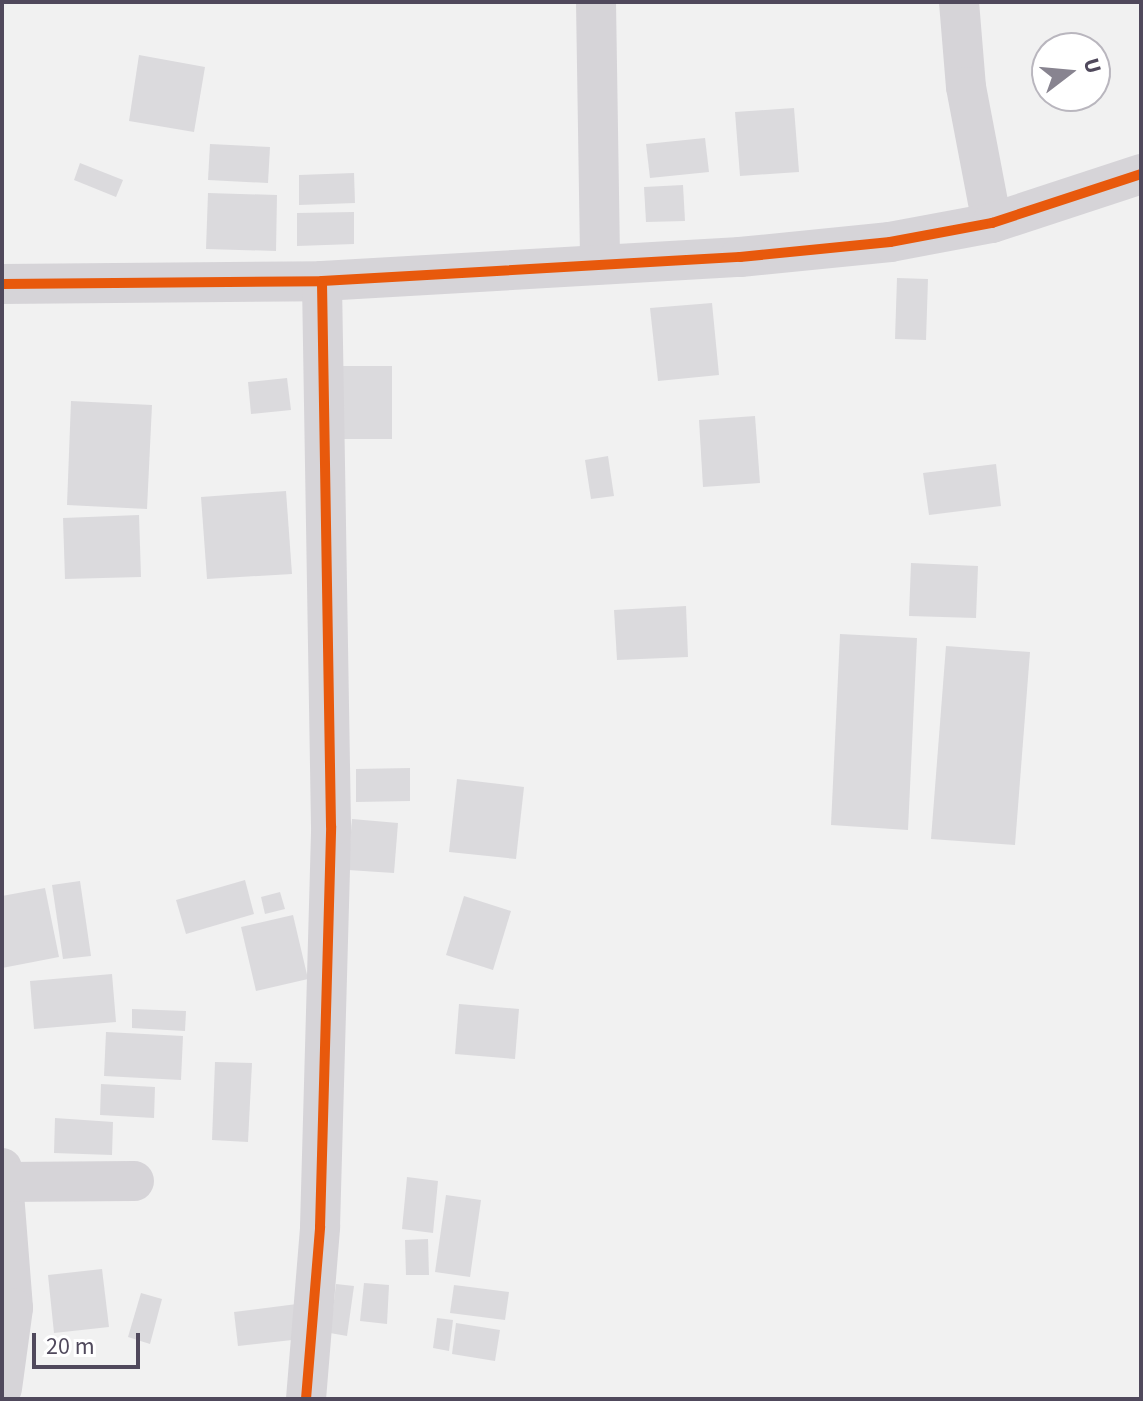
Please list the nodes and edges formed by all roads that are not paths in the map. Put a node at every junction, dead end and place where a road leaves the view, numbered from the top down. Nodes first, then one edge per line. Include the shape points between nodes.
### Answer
1 (596, 2) edge
2 (959, 2) edge
3 (1141, 174) edge
4 (992, 223) junction
5 (600, 264) junction
6 (322, 281) junction
7 (2, 284) edge
8 (3, 1175) edge
9 (134, 1181) dead end
10 (2, 1388) edge
11 (306, 1399) edge

1 - 5 street
2 - 4 street via 966,87
3 - 4 street
4 - 5 street via 890,242
5 - 6 street
6 - 7 street
6 - 11 street via 331,826 320,1227
8 - 9 street
8 - 10 street via 13,1308

